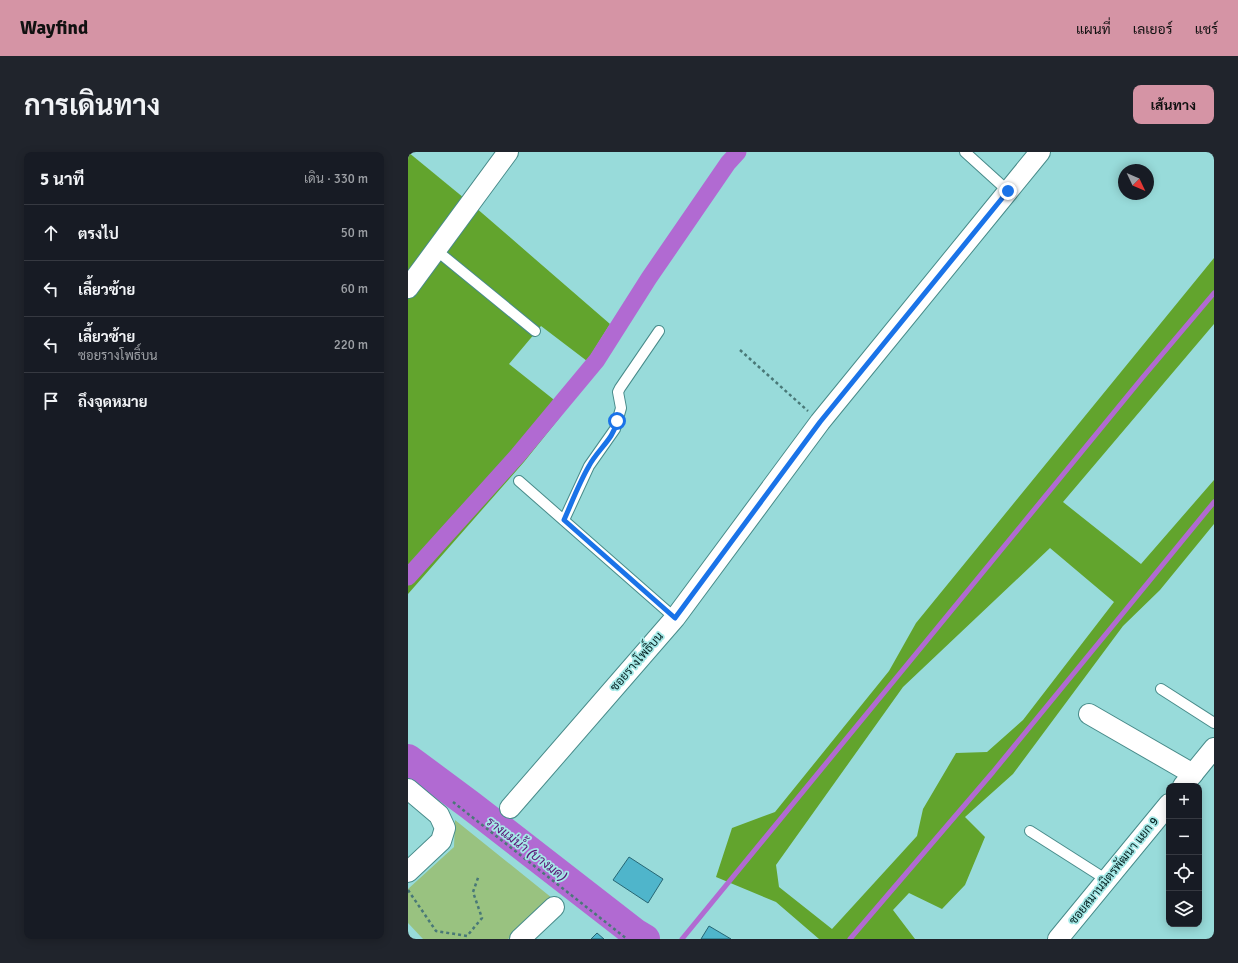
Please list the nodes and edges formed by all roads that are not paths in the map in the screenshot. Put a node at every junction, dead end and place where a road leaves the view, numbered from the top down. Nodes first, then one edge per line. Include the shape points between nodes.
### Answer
1 (508, 152) edge
2 (965, 152) edge
3 (1040, 152) edge
4 (1008, 191) junction
5 (436, 250) junction
6 (408, 288) edge
7 (535, 331) dead end
8 (659, 331) dead end
9 (519, 481) dead end
10 (564, 520) junction
11 (675, 618) junction
12 (1161, 689) dead end
13 (1089, 714) dead end
14 (1214, 723) edge
15 (1214, 748) edge
16 (1188, 780) edge
17 (408, 789) edge
18 (510, 808) dead end
19 (1166, 808) edge
20 (1030, 832) dead end
21 (408, 872) edge
22 (1107, 880) junction
23 (554, 907) dead end
24 (520, 939) edge
25 (1058, 939) edge

1 - 5 street
2 - 4 lane
3 - 4 street, ซอยรางโพธิ์บน
4 - 11 street, ซอยรางโพธิ์บน via 820,422
5 - 6 street
5 - 7 lane
8 - 10 lane via 620,388 618,392 621,408 616,429 589,466
9 - 10 lane
10 - 11 lane
11 - 18 street, ซอยรางโพธิ์บน
12 - 14 lane
13 - 16 street
15 - 16 street
17 - 21 street via 440,815 445,828 441,841
19 - 22 street, ซอยสมานมิตรพัฒนา แยก 9
20 - 22 lane
22 - 25 street, ซอยสมานมิตรพัฒนา แยก 9
23 - 24 street

